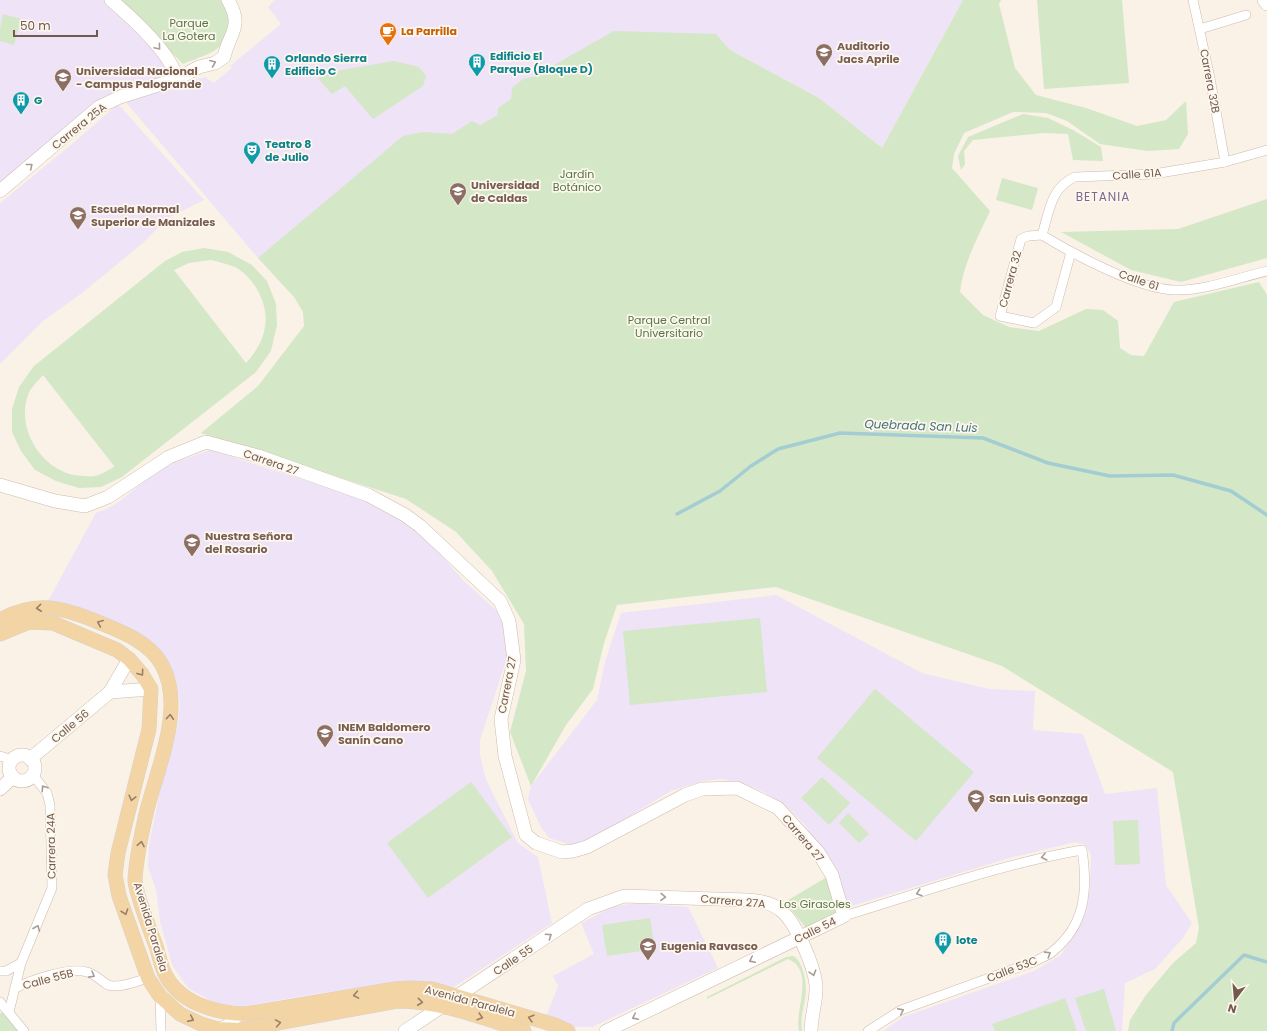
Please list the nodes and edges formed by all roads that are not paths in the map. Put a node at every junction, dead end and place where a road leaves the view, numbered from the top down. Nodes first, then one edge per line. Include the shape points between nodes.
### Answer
1 (111, 0) edge
2 (228, 0) edge
3 (1193, 0) edge
4 (1264, 0) edge
5 (1267, 4) edge
6 (1246, 16) dead end
7 (1200, 28) junction
8 (178, 79) junction
9 (1267, 150) edge
10 (1225, 162) junction
11 (0, 191) edge
12 (1042, 235) junction
13 (1071, 252) junction
14 (1267, 271) edge
15 (0, 484) edge
16 (0, 620) edge
17 (0, 634) edge
18 (130, 659) junction
19 (151, 690) junction
20 (110, 692) junction
21 (6, 758) edge
22 (30, 759) junction
23 (33, 775) junction
24 (13, 777) junction
25 (0, 790) edge
26 (1082, 850) joint
27 (624, 896) joint
28 (844, 916) junction
29 (800, 937) junction
30 (21, 964) junction
31 (0, 971) edge
32 (148, 978) junction
33 (15, 988) junction
34 (160, 996) junction
35 (458, 996) junction
36 (0, 1002) edge
37 (443, 1006) junction
38 (9, 1012) junction
39 (245, 1014) junction
40 (213, 1030) edge
41 (24, 1031) edge
42 (161, 1031) edge
43 (405, 1031) edge
44 (524, 1031) edge
45 (568, 1031) edge
46 (606, 1031) edge
47 (811, 1031) edge
48 (868, 1031) edge

1 -> 8 street via 128,14 155,44 175,68
8 -> 2 street, Carrera 25A via 224,57 236,25
3 - 7 street, Carrera 32B
4 - 5 street
6 - 7 street
7 - 10 street, Carrera 32B
11 -> 8 street, Carrera 25A via 99,107 120,97
9 - 10 street, Calle 61A
10 - 12 street, Calle 61A via 1154,174 1075,177 1065,181 1056,191
12 - 13 street, Calle 61
12 - 13 street, Carrera 32 via 1021,239 1000,316 1034,323 1056,307
13 - 14 street, Calle 61 via 1121,275 1157,288 1174,290 1193,289
15 - 28 street, Carrera 27 via 55,501 85,506 108,497 169,457 206,442 258,456 368,495 420,526 500,601 509,621 514,660 501,719 502,735 526,835 536,843 562,852 573,851 587,847 685,795 702,789 737,788 778,808 818,852 832,875
39 -> 16 main road, Avenida Paralela via 226,1014 208,1009 185,996 172,984 164,973 135,882 146,814 169,733 169,688 162,665 154,655 125,634 60,608 26,609
17 - 18 main road via 29,622 53,623 117,650
18 -> 19 main road
18 - 20 street, Calle 56
19 - 20 street
19 -> 32 main road, Avenida Paralela via 149,729 118,853 115,875 119,896
20 - 22 street, Calle 56
21 - 22 street via 23,756
21 - 24 street
22 - 23 street via 34,767
23 - 24 street via 26,781
30 -> 23 street, Carrera 24A via 52,888 50,805 47,793
24 - 25 street
26 -> 28 street, Calle 54 via 1008,866
48 -> 26 street, Calle 53C via 900,1010 1033,962 1052,952 1072,931 1082,909 1086,876
27 -> 29 street, Carrera 27A via 765,902 779,908 789,917
35 -> 27 street, Calle 55 via 588,909
28 - 29 street, Calle 54
29 -> 46 street, Calle 54
29 -> 47 street, Carrera 27A via 816,984
30 - 31 street
30 - 33 street, Carrera 24A
33 -> 32 street, Calle 55B via 73,970 88,972 115,986
32 - 34 main road, Avenida Paralela
33 - 38 street, Carrera 24A
34 -> 40 main road, Avenida Paralela via 180,1014
34 - 42 street
35 - 37 street, Calle 55
35 -> 39 main road, Avenida Paralela via 432,989 409,988
45 -> 35 main road, Avenida Paralela
36 - 38 street
40 -> 37 main road, Avenida Paralela via 240,1030 397,1001 420,1001
37 - 43 street, Calle 55
37 -> 44 main road, Avenida Paralela
38 - 41 street
39 - 40 street

